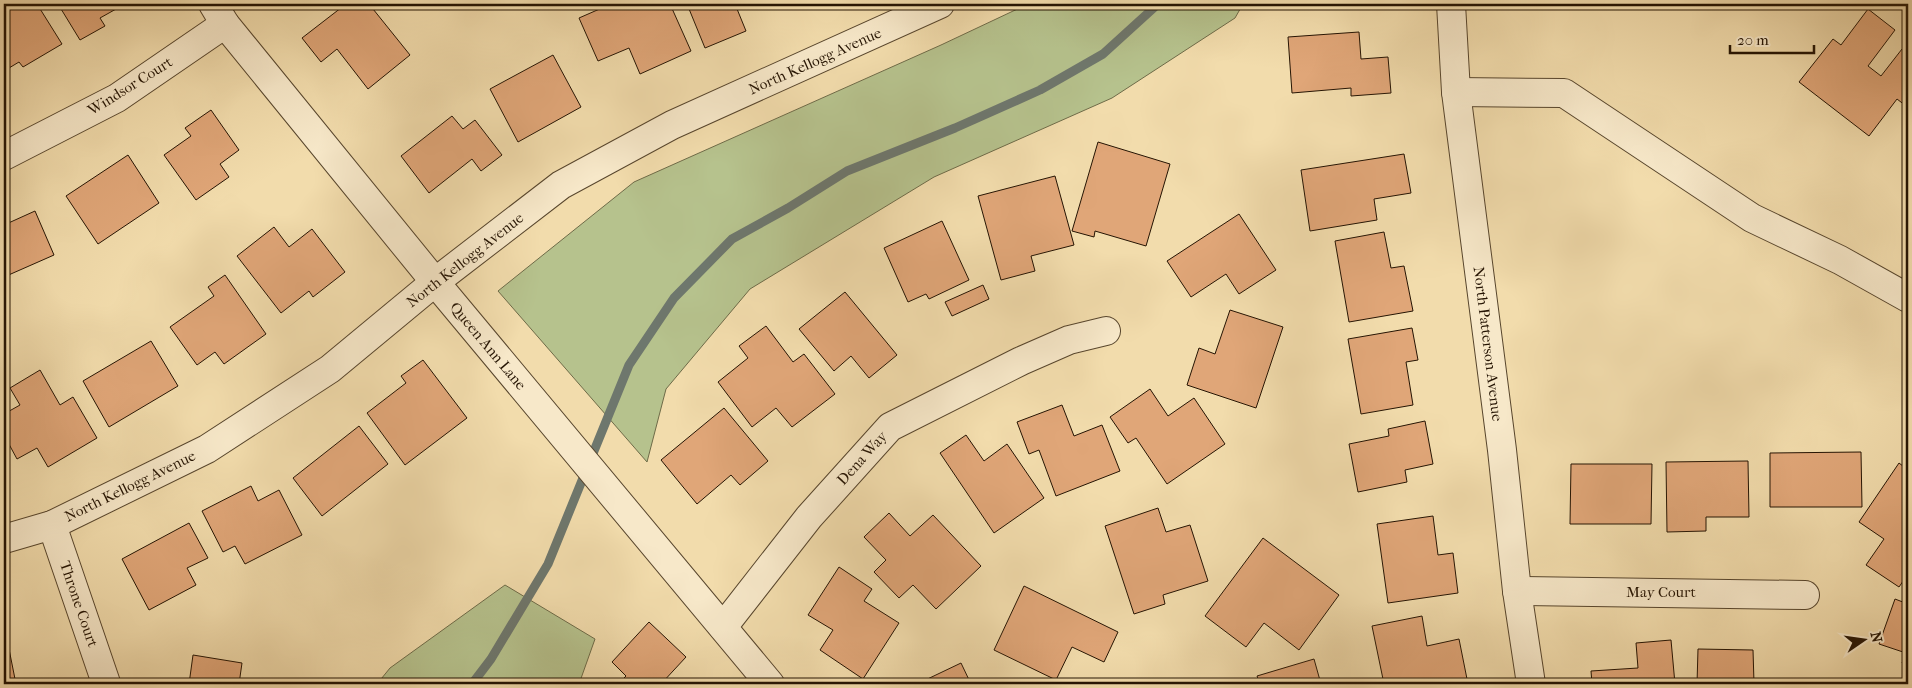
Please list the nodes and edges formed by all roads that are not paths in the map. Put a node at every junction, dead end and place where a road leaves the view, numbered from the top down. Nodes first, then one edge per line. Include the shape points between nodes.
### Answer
1 (940, 4) edge
2 (1451, 4) edge
3 (219, 14) edge
4 (1456, 92) junction
5 (4, 156) edge
6 (435, 282) junction
7 (1908, 298) edge
8 (1106, 331) dead end
9 (52, 525) junction
10 (4, 539) edge
11 (1517, 591) junction
12 (1806, 595) dead end
13 (723, 627) junction
14 (106, 684) edge
15 (770, 684) edge
16 (1531, 684) edge

1 - 6 street, North Kellogg Avenue via 672,125 561,186
2 - 4 street, North Patterson Avenue
3 - 5 street, Windsor Court via 117,98
3 - 6 street, Queen Ann Lane
4 - 7 street via 1564,93 1752,218 1840,260
4 - 11 street, North Patterson Avenue
6 - 9 street, North Kellogg Avenue via 330,369 207,449
6 - 13 street, Queen Ann Lane
8 - 13 street, Dena Way via 1069,340 1020,361 890,427 809,517
9 - 10 street, North Kellogg Avenue
9 - 14 street, Throne Court
11 - 12 street, May Court
11 - 16 street, North Patterson Avenue
13 - 15 street, Queen Ann Lane

